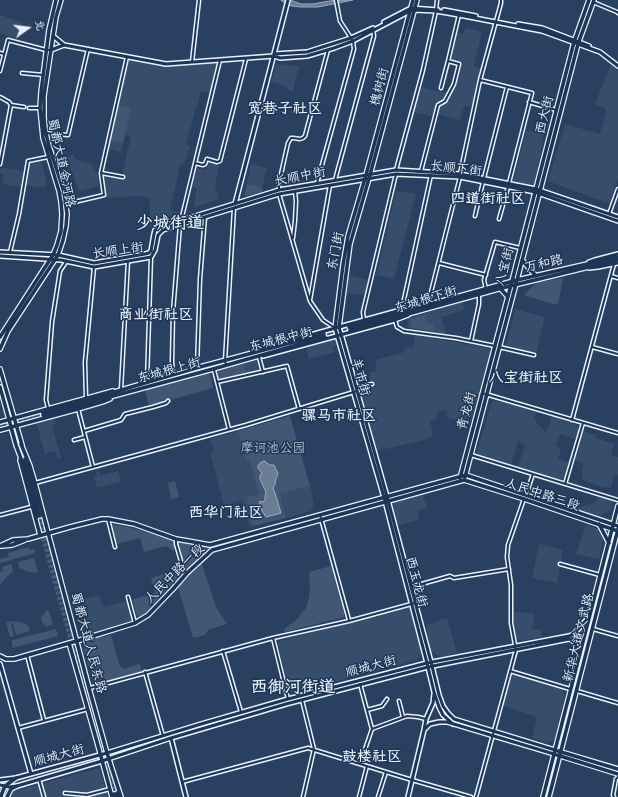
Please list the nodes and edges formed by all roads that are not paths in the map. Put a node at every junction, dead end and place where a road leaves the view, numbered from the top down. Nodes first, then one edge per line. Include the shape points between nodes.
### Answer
1 (56, 0) edge
2 (61, 0) edge
3 (199, 0) edge
4 (288, 0) edge
5 (336, 0) edge
6 (413, 0) edge
7 (417, 0) edge
8 (437, 0) edge
9 (501, 0) edge
10 (587, 0) edge
11 (593, 1) edge
12 (412, 9) junction
13 (436, 10) junction
14 (618, 13) edge
15 (459, 15) junction
16 (496, 21) junction
17 (373, 30) junction
18 (51, 35) junction
19 (352, 40) junction
20 (576, 42) junction
21 (64, 45) junction
22 (49, 50) junction
23 (88, 50) junction
24 (328, 50) junction
25 (0, 53) edge
26 (4, 54) junction
27 (274, 55) junction
28 (126, 57) junction
29 (246, 58) junction
30 (220, 59) junction
31 (448, 61) junction
32 (192, 62) junction
33 (618, 64) edge
34 (0, 71) edge
35 (22, 73) dead end
36 (43, 75) junction
37 (480, 80) junction
38 (507, 87) junction
39 (441, 88) dead end
40 (0, 97) edge
41 (529, 102) junction
42 (11, 105) junction
43 (24, 108) dead end
44 (29, 108) dead end
45 (40, 108) junction
46 (556, 110) junction
47 (46, 133) junction
48 (48, 157) junction
49 (195, 163) junction
50 (0, 164) edge
51 (421, 171) junction
52 (396, 172) junction
53 (101, 173) junction
54 (431, 176) junction
55 (460, 176) junction
56 (123, 177) dead end
57 (367, 177) junction
58 (483, 180) junction
59 (335, 181) junction
60 (317, 183) junction
61 (330, 185) junction
62 (508, 185) junction
63 (618, 189) edge
64 (295, 191) junction
65 (538, 191) junction
66 (279, 192) junction
67 (66, 204) junction
68 (235, 206) junction
69 (609, 214) junction
70 (475, 216) dead end
71 (205, 217) junction
72 (618, 217) edge
73 (499, 219) dead end
74 (181, 221) junction
75 (618, 221) edge
76 (180, 225) junction
77 (292, 240) junction
78 (520, 248) junction
79 (0, 252) edge
80 (10, 252) junction
81 (53, 255) junction
82 (58, 255) junction
83 (0, 256) edge
84 (618, 256) edge
85 (151, 257) junction
86 (50, 259) junction
87 (56, 260) junction
88 (66, 260) junction
89 (522, 260) junction
90 (128, 261) junction
91 (617, 262) edge
92 (438, 263) junction
93 (94, 266) junction
94 (581, 267) junction
95 (486, 275) junction
96 (536, 276) junction
97 (611, 276) junction
98 (618, 278) edge
99 (517, 282) junction
100 (512, 284) junction
101 (500, 288) junction
102 (486, 289) junction
103 (479, 294) junction
104 (508, 297) junction
105 (310, 301) junction
106 (428, 304) junction
107 (404, 309) junction
108 (414, 310) junction
109 (364, 320) junction
110 (395, 320) junction
111 (337, 327) junction
112 (350, 328) tunnel mouth
113 (325, 335) tunnel mouth
114 (340, 336) junction
115 (0, 337) edge
116 (471, 341) junction
117 (497, 346) junction
118 (592, 347) junction
119 (0, 349) edge
120 (618, 354) edge
121 (256, 355) junction
122 (534, 355) dead end
123 (225, 361) junction
124 (226, 365) junction
125 (196, 368) junction
126 (0, 369) edge
127 (213, 369) junction
128 (263, 372) junction
129 (173, 375) junction
130 (147, 382) junction
131 (217, 382) junction
132 (372, 384) dead end
133 (0, 387) edge
134 (121, 390) junction
135 (356, 390) junction
136 (485, 394) junction
137 (118, 395) junction
138 (86, 398) junction
139 (168, 401) dead end
140 (48, 408) junction
141 (78, 409) junction
142 (299, 409) junction
143 (14, 418) junction
144 (9, 419) junction
145 (572, 420) junction
146 (0, 422) edge
147 (583, 423) junction
148 (16, 426) junction
149 (11, 428) junction
150 (229, 429) junction
151 (0, 430) edge
152 (84, 431) junction
153 (618, 433) edge
154 (85, 437) junction
155 (74, 440) dead end
156 (21, 444) junction
157 (16, 445) junction
158 (471, 455) junction
159 (93, 467) junction
160 (533, 474) junction
161 (466, 475) junction
162 (460, 479) junction
163 (464, 480) junction
164 (35, 483) junction
165 (565, 484) junction
166 (525, 497) junction
167 (386, 499) junction
168 (618, 500) edge
169 (31, 506) junction
170 (618, 506) edge
171 (0, 515) edge
172 (39, 517) junction
173 (321, 517) junction
174 (108, 519) junction
175 (599, 524) junction
176 (613, 527) junction
177 (618, 529) edge
178 (48, 533) junction
179 (40, 535) junction
180 (176, 539) junction
181 (609, 542) junction
182 (210, 545) junction
183 (0, 546) edge
184 (115, 547) dead end
185 (212, 550) junction
186 (560, 564) dead end
187 (509, 569) junction
188 (186, 573) junction
189 (600, 575) junction
190 (411, 587) junction
191 (128, 597) dead end
192 (414, 603) junction
193 (590, 617) junction
194 (349, 620) junction
195 (135, 623) junction
196 (592, 629) junction
197 (618, 636) edge
198 (273, 638) junction
199 (77, 641) junction
200 (69, 643) junction
201 (515, 648) junction
202 (223, 651) junction
203 (27, 655) junction
204 (580, 655) junction
205 (0, 656) edge
206 (0, 664) edge
207 (430, 664) junction
208 (510, 671) junction
209 (145, 672) junction
210 (360, 684) junction
211 (89, 688) junction
212 (571, 689) junction
213 (576, 691) junction
214 (434, 692) junction
215 (288, 699) junction
216 (387, 699) dead end
217 (302, 700) junction
218 (399, 701) dead end
219 (618, 703) edge
220 (88, 709) junction
221 (367, 710) junction
222 (241, 713) junction
223 (403, 718) junction
224 (426, 719) junction
225 (44, 720) junction
226 (453, 724) junction
227 (18, 728) junction
228 (372, 729) junction
229 (424, 730) junction
230 (493, 731) junction
231 (492, 735) junction
232 (163, 736) junction
233 (171, 738) junction
234 (314, 749) junction
235 (555, 752) junction
236 (107, 753) junction
237 (560, 754) junction
238 (101, 755) junction
239 (109, 759) junction
240 (102, 761) junction
241 (360, 764) junction
242 (367, 766) junction
243 (618, 769) edge
244 (386, 772) junction
245 (31, 774) junction
246 (618, 775) edge
247 (16, 778) junction
248 (39, 779) junction
249 (0, 780) edge
250 (412, 780) junction
251 (182, 782) junction
252 (0, 785) edge
253 (5, 786) junction
254 (17, 786) junction
255 (65, 793) dead end
256 (115, 794) edge
257 (1, 797) edge
258 (7, 797) edge
259 (44, 797) edge
260 (186, 797) edge
261 (303, 797) edge
262 (359, 797) edge
263 (378, 797) edge
264 (408, 797) edge
265 (471, 797) edge
266 (476, 797) edge
267 (543, 797) edge
268 (549, 797) edge
269 (614, 797) edge

1 - 18 main road via 51,20
2 - 18 main road
3 - 32 street
4 - 27 main road
5 - 19 street via 340,21
6 - 12 main road, 槐树街
7 - 12 main road, 槐树街
8 - 13 street
9 - 16 street
10 - 20 main road
11 - 14 street
11 - 20 main road
12 - 13 main road
12 - 17 main road
12 - 19 main road
12 - 57 main road, 槐树街
13 - 15 main road
13 - 16 main road
13 - 52 street
15 - 16 main road
15 - 31 street
16 - 20 main road via 542,31
16 - 37 street
17 - 19 main road
17 - 59 street via 374,36
18 - 21 main road
18 - 22 main road
19 - 24 main road
19 - 27 main road via 307,52
19 - 60 street via 354,52
20 - 33 main road via 600,52
20 - 46 main road, 西大街
20 - 65 main road, 西大街
21 - 22 main road
21 - 23 main road
22 - 26 street via 8,40
22 - 36 main road, 蜀都大道金河路
22 - 47 main road, 蜀都大道金河路 via 44,107
23 - 28 main road
23 - 47 street via 68,135
24 - 27 main road via 307,56 280,58
24 - 66 street via 305,136 289,140
25 - 26 street
26 - 34 street
27 - 29 main road
27 - 68 main road
28 - 32 main road via 166,64
28 - 53 street
29 - 30 main road
29 - 49 street via 220,161 206,159 203,165
30 - 32 main road
30 - 49 street
31 - 39 street
31 - 51 street via 459,64 454,84 445,101 438,105
35 - 36 street
36 - 45 main road, 蜀都大道金河路
37 - 38 street
37 - 55 street
38 - 41 street via 532,93
38 - 58 street
40 - 42 street
41 - 46 street
41 - 62 street
42 - 43 street
42 - 50 street
44 - 45 street
45 - 48 main road, 蜀都大道金河路
46 - 65 main road, 西大街
47 - 67 main road, 蜀都大道金河路
48 - 80 street via 28,161
48 - 81 main road, 蜀都大道金河路 via 62,206 61,231
49 - 74 street
51 - 52 main road, 长顺下街
51 - 55 main road, 长顺下街
52 - 54 main road, 长顺下街
52 - 57 main road, 长顺下街
52 - 109 street via 363,312
53 - 56 street
53 - 67 street via 104,196
54 - 55 main road, 长顺下街
54 - 107 street
55 - 58 main road, 长顺下街
55 - 92 street
57 - 59 main road, 长顺中街
57 - 61 main road, 长顺中街
57 - 111 main road, 东门街 via 350,244
58 - 62 main road, 长顺下街
58 - 70 street
59 - 60 main road, 长顺中街
60 - 66 main road, 长顺中街
61 - 64 main road, 长顺中街
61 - 105 street
62 - 65 main road, 长顺下街
62 - 73 street
63 - 69 street
64 - 66 main road, 长顺中街
64 - 77 street
65 - 69 main road
65 - 75 main road
65 - 78 main road, 八宝街
65 - 89 main road, 八宝街
66 - 68 main road, 长顺中街
66 - 77 street
67 - 82 main road, 蜀都大道金河路 via 66,226
68 - 71 main road, 长顺上街
68 - 74 main road, 长顺上街
68 - 123 street
69 - 72 main road
71 - 76 main road, 长顺上街
71 - 125 street
74 - 82 main road, 长顺上街 via 155,230 151,251 148,254 94,263
76 - 85 main road, 长顺上街 via 160,232
76 - 129 street via 173,312
77 - 105 street
78 - 95 street via 495,242
78 - 100 main road, 八宝街
79 - 80 main road, 长顺上街
80 - 81 main road, 长顺上街
81 - 82 main road, 长顺上街
81 - 86 main road, 蜀都大道金河路
82 - 87 main road, 蜀都大道金河路
83 - 86 main road, 长顺上街
84 - 94 main road, 万和路
85 - 90 main road, 长顺上街
85 - 130 street
86 - 87 main road, 长顺上街
86 - 115 main road, 蜀都大道金河路
87 - 88 main road, 长顺上街
87 - 119 main road, 蜀都大道金河路 via 8,331
88 - 93 main road, 长顺上街
88 - 140 street via 60,271 52,322 46,400
89 - 96 main road
89 - 99 main road, 八宝街
90 - 93 main road, 长顺上街
90 - 134 street
91 - 94 main road, 万和路
91 - 97 street
92 - 95 street
92 - 106 street
93 - 138 street via 85,362
94 - 96 main road, 万和路
94 - 99 main road, 万和路
95 - 102 street
96 - 99 main road, 万和路
97 - 98 street
97 - 118 street
99 - 100 main road, 万和路
99 - 117 main road, 八宝街
100 - 101 main road, 东城根下街
100 - 102 main road, 东城根下街
100 - 104 main road, 八宝街
101 - 103 main road, 东城根下街
101 - 104 main road
102 - 106 main road, 东城根下街
103 - 108 main road, 东城根下街
103 - 116 street
104 - 117 main road, 八宝街
105 - 111 street via 323,320
106 - 108 main road, 东城根下街
107 - 108 main road, 东城根下街
107 - 109 main road, 东城根下街
108 - 110 main road, 东城根下街
108 - 112 main road
109 - 111 main road, 东城根下街
110 - 114 main road, 东城根下街
110 - 116 street via 401,330
111 - 114 main road, 羊市街
111 - 121 main road, 东城根中街 via 268,346
113 - 121 main road
114 - 121 main road, 东城根中街
114 - 135 main road, 羊市街
116 - 117 street
117 - 122 street
117 - 136 main road, 青龙街
118 - 120 street
118 - 145 street
121 - 123 main road, 东城根中街
121 - 124 main road, 东城根中街
121 - 128 street
123 - 124 street
123 - 125 main road, 东城根上街
124 - 127 main road, 东城根上街
125 - 129 main road, 东城根上街
126 - 143 main road
127 - 131 street
127 - 137 main road, 东城根上街
128 - 131 street
128 - 142 street via 287,366
129 - 130 main road, 东城根上街
130 - 134 main road, 东城根上街
131 - 150 street
132 - 135 street
133 - 144 main road
134 - 137 main road, 东城根上街 via 43,414
134 - 138 main road, 东城根上街
135 - 142 street
135 - 167 main road, 羊市街
136 - 145 street
136 - 158 main road, 青龙街
136 - 162 main road, 青龙街
137 - 141 main road, 东城根上街
138 - 140 main road, 东城根上街
139 - 152 street via 124,414 121,420
140 - 143 main road, 东城根上街
141 - 148 main road, 东城根上街
141 - 152 street
142 - 150 street
143 - 144 main road, 东城根上街
143 - 148 main road
144 - 146 main road, 东城根上街
144 - 149 main road
145 - 147 street
147 - 153 street
147 - 165 street
148 - 149 main road, 东城根上街
148 - 156 main road
149 - 151 main road, 东城根上街
149 - 157 main road
150 - 159 street
152 - 154 street
154 - 155 street
154 - 159 street
156 - 164 main road
156 - 172 main road
157 - 169 main road
157 - 172 main road
158 - 160 street
158 - 161 main road, 青龙街
159 - 164 street
160 - 165 street
160 - 166 street
161 - 162 main road, 人民中路三段
161 - 163 main road, 青龙街
161 - 166 main road, 人民中路三段
162 - 163 main road
162 - 167 main road, 人民中路一段
163 - 166 main road, 人民中路三段
164 - 172 main road
165 - 168 street
166 - 175 main road, 人民中路三段
166 - 176 main road, 人民中路三段
166 - 187 street via 508,545
167 - 173 main road, 人民中路一段
167 - 190 main road, 西玉龙街
167 - 192 main road, 西玉龙街
169 - 171 street
169 - 172 main road
170 - 176 main road, 新华大道文武路
172 - 178 main road, 蜀都大道人民东路
172 - 179 main road
173 - 182 main road, 人民中路一段
173 - 185 main road, 人民中路一段
173 - 194 street
174 - 178 main road, 人民中路一段
174 - 180 main road, 人民中路一段 via 134,524
174 - 184 street
175 - 176 main road, 人民中路三段
175 - 181 main road
176 - 177 main road, 人民中路三段
176 - 181 main road, 新华大道文武路
177 - 196 main road, 新华大道文武路
178 - 179 main road, 人民中路一段
178 - 199 main road, 蜀都大道人民东路
179 - 183 main road, 人民中路一段 via 12,545
180 - 182 main road, 人民中路一段
180 - 188 street
181 - 189 main road, 新华大道文武路
182 - 185 main road
185 - 188 main road, 人民中路一段
186 - 189 street
187 - 190 street via 454,578 450,576
187 - 201 street
188 - 195 main road, 人民中路一段 via 148,615
189 - 193 main road, 新华大道文武路
190 - 192 main road, 西玉龙街
191 - 195 street
192 - 194 street
192 - 207 main road, 西玉龙街
193 - 201 main road, 顺城大街 via 572,635
193 - 204 main road, 新华大道文武路
194 - 198 street
195 - 199 main road, 人民中路一段
196 - 197 street
196 - 213 main road, 新华大道文武路
198 - 202 street
198 - 215 street
199 - 200 main road, 人民中路一段
199 - 211 main road, 蜀都大道人民东路
200 - 203 main road, 人民中路一段
200 - 220 main road, 蜀都大道人民东路
201 - 204 main road, 顺城大街 via 570,639
201 - 207 main road, 顺城大街
201 - 208 street
202 - 209 street
202 - 222 street
203 - 205 main road, 人民中路一段 via 14,659
203 - 225 street
204 - 212 main road, 新华大道文武路
206 - 227 main road
207 - 210 main road, 顺城大街
207 - 214 main road
207 - 215 main road, 顺城大街
207 - 230 main road via 443,706 448,713 454,719
208 - 212 street
208 - 230 street
209 - 211 street
209 - 232 street
210 - 217 main road, 顺城大街
210 - 221 street
211 - 236 main road, 蜀都大道人民东路
212 - 235 main road, 新华大道文武路
213 - 219 street
213 - 237 main road, 新华大道文武路
214 - 224 main road via 433,703
214 - 226 main road via 441,711
215 - 222 main road, 顺城大街
216 - 221 street via 382,706
217 - 233 main road, 顺城大街
217 - 234 street
218 - 223 street
220 - 225 street
220 - 238 main road, 蜀都大道人民东路
221 - 228 street
222 - 232 main road, 顺城大街
223 - 224 street via 414,716
223 - 228 street
224 - 229 main road
225 - 227 street
226 - 229 main road via 439,722 430,724
226 - 231 main road
227 - 245 main road
228 - 241 street
229 - 250 main road
230 - 231 street
230 - 235 main road
231 - 235 main road
231 - 266 street
232 - 236 main road, 顺城大街
233 - 239 main road, 顺城大街
233 - 251 main road
234 - 241 street
234 - 251 street via 308,748
234 - 261 street
235 - 237 main road
235 - 267 main road, 新华大道文武路
236 - 238 main road, 顺城大街
236 - 239 main road, 蜀都大道人民东路
237 - 243 main road
237 - 246 main road
237 - 268 main road, 新华大道文武路
238 - 240 main road, 蜀都大道人民东路
238 - 245 main road, 顺城大街
239 - 240 main road, 顺城大街
239 - 256 main road, 蜀都大道人民东路
240 - 248 main road, 顺城大街
240 - 256 main road, 蜀都大道人民东路
241 - 242 street
242 - 244 street
242 - 262 street
244 - 250 street
244 - 263 street
245 - 247 main road, 顺城大街
246 - 269 street
247 - 249 main road, 顺城大街
247 - 253 main road
248 - 254 main road, 顺城大街
248 - 259 street
250 - 264 main road
250 - 265 street
251 - 260 main road
252 - 253 main road, 顺城大街
253 - 254 main road, 顺城大街
253 - 257 main road
254 - 258 main road via 11,789
255 - 256 street via 87,796

